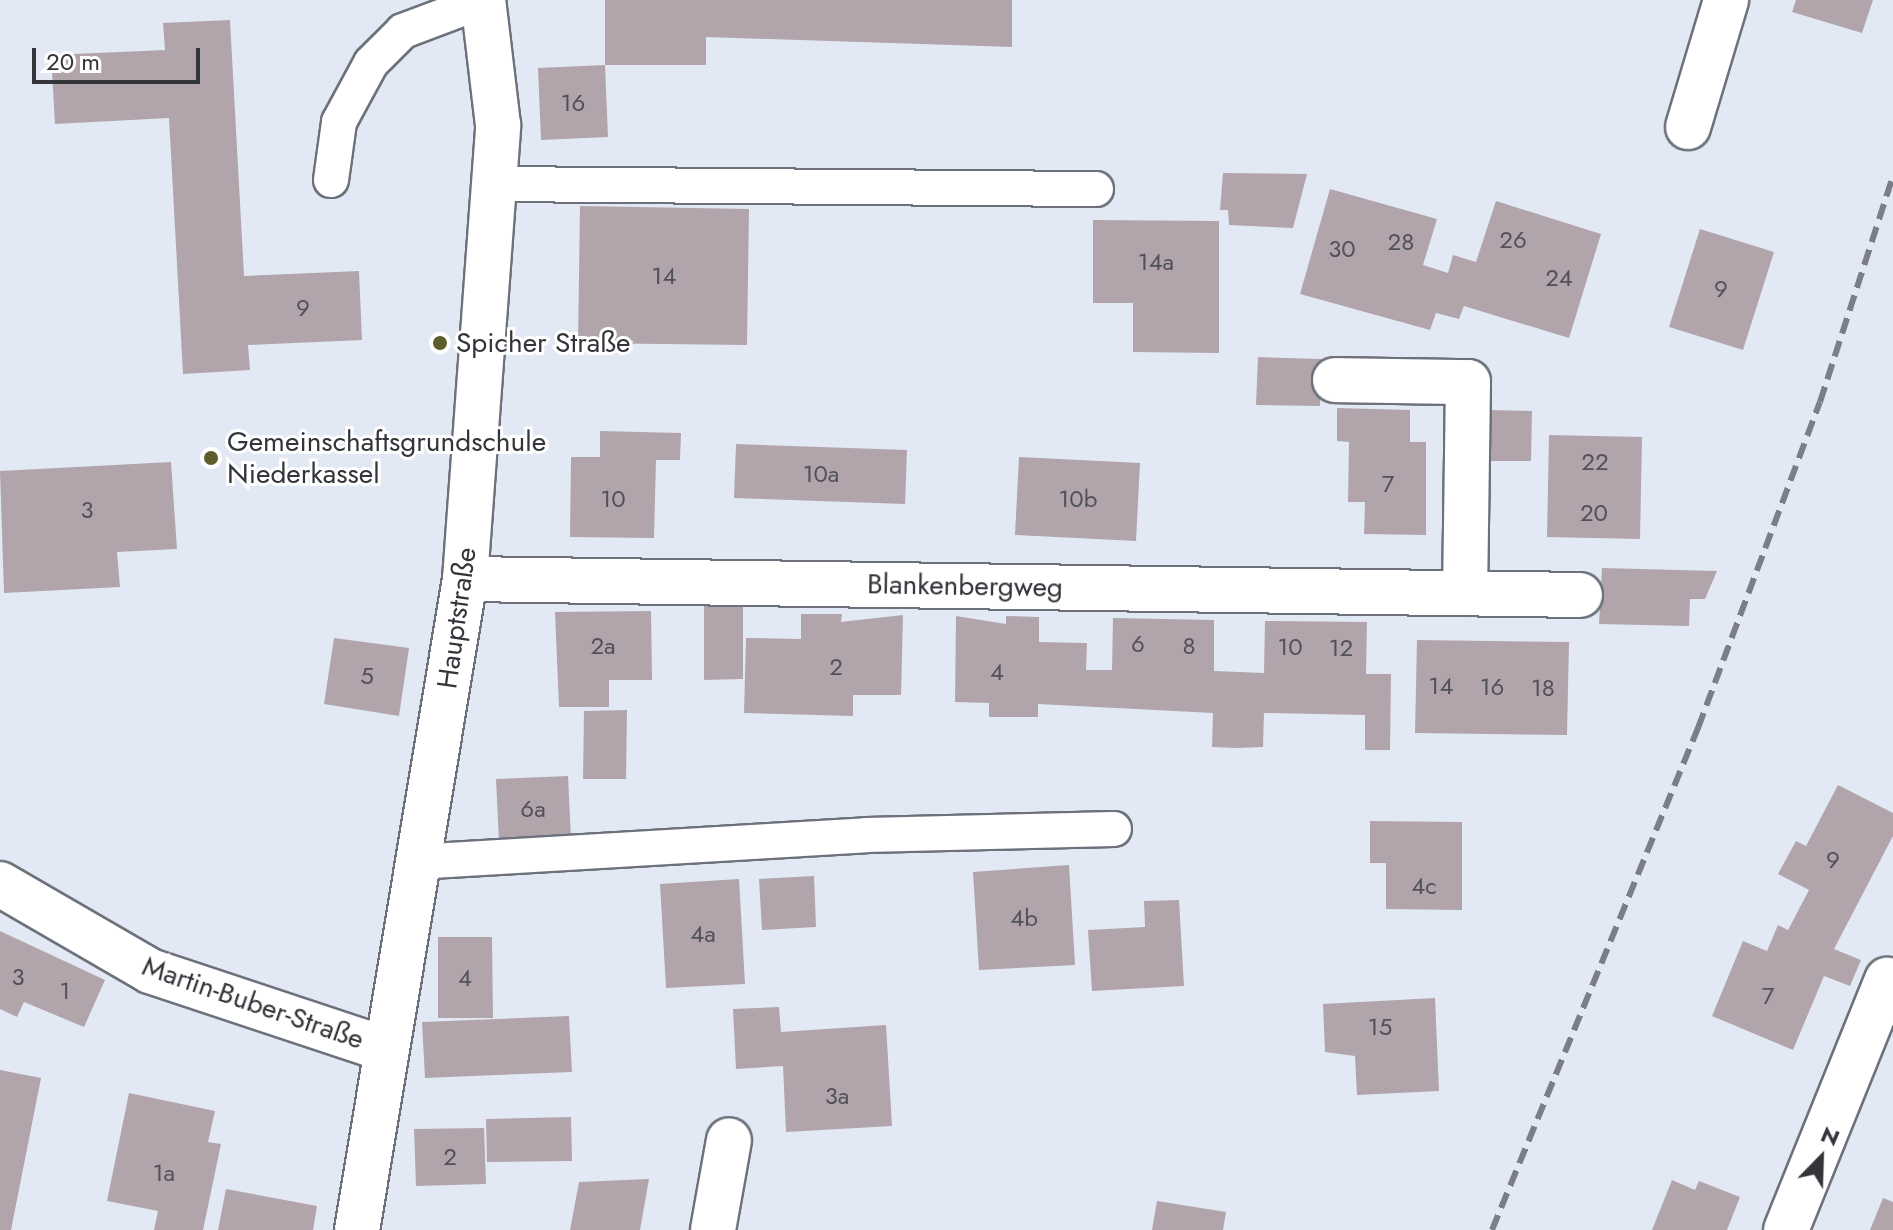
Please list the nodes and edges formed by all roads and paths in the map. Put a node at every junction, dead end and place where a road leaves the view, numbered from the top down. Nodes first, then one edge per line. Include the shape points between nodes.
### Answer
1 (483, 0) edge
2 (1726, 0) edge
3 (1688, 127) dead end
4 (331, 180) dead end
5 (494, 184) junction
6 (1096, 189) dead end
7 (1335, 380) dead end
8 (465, 579) junction
9 (1465, 593) junction
10 (1580, 595) dead end
11 (1114, 829) dead end
12 (415, 862) junction
13 (0, 884) edge
14 (1887, 980) dead end
15 (382, 1048) junction
16 (729, 1140) dead end
17 (357, 1230) edge
18 (713, 1230) edge
19 (1786, 1230) edge

1 - 4 lane via 403,31 371,63 339,122
1 - 5 street, Hauptstraße via 498,125
2 - 3 street
5 - 6 lane
5 - 8 street, Hauptstraße
7 - 9 street via 1468,382
8 - 9 street, Blankenbergweg
8 - 12 street, Hauptstraße
9 - 10 street, Blankenbergweg
11 - 12 lane via 866,835
12 - 15 street, Hauptstraße
13 - 15 street, Martin-Buber-Straße via 150,971
14 - 19 street
15 - 17 street, Hauptstraße
16 - 18 street

